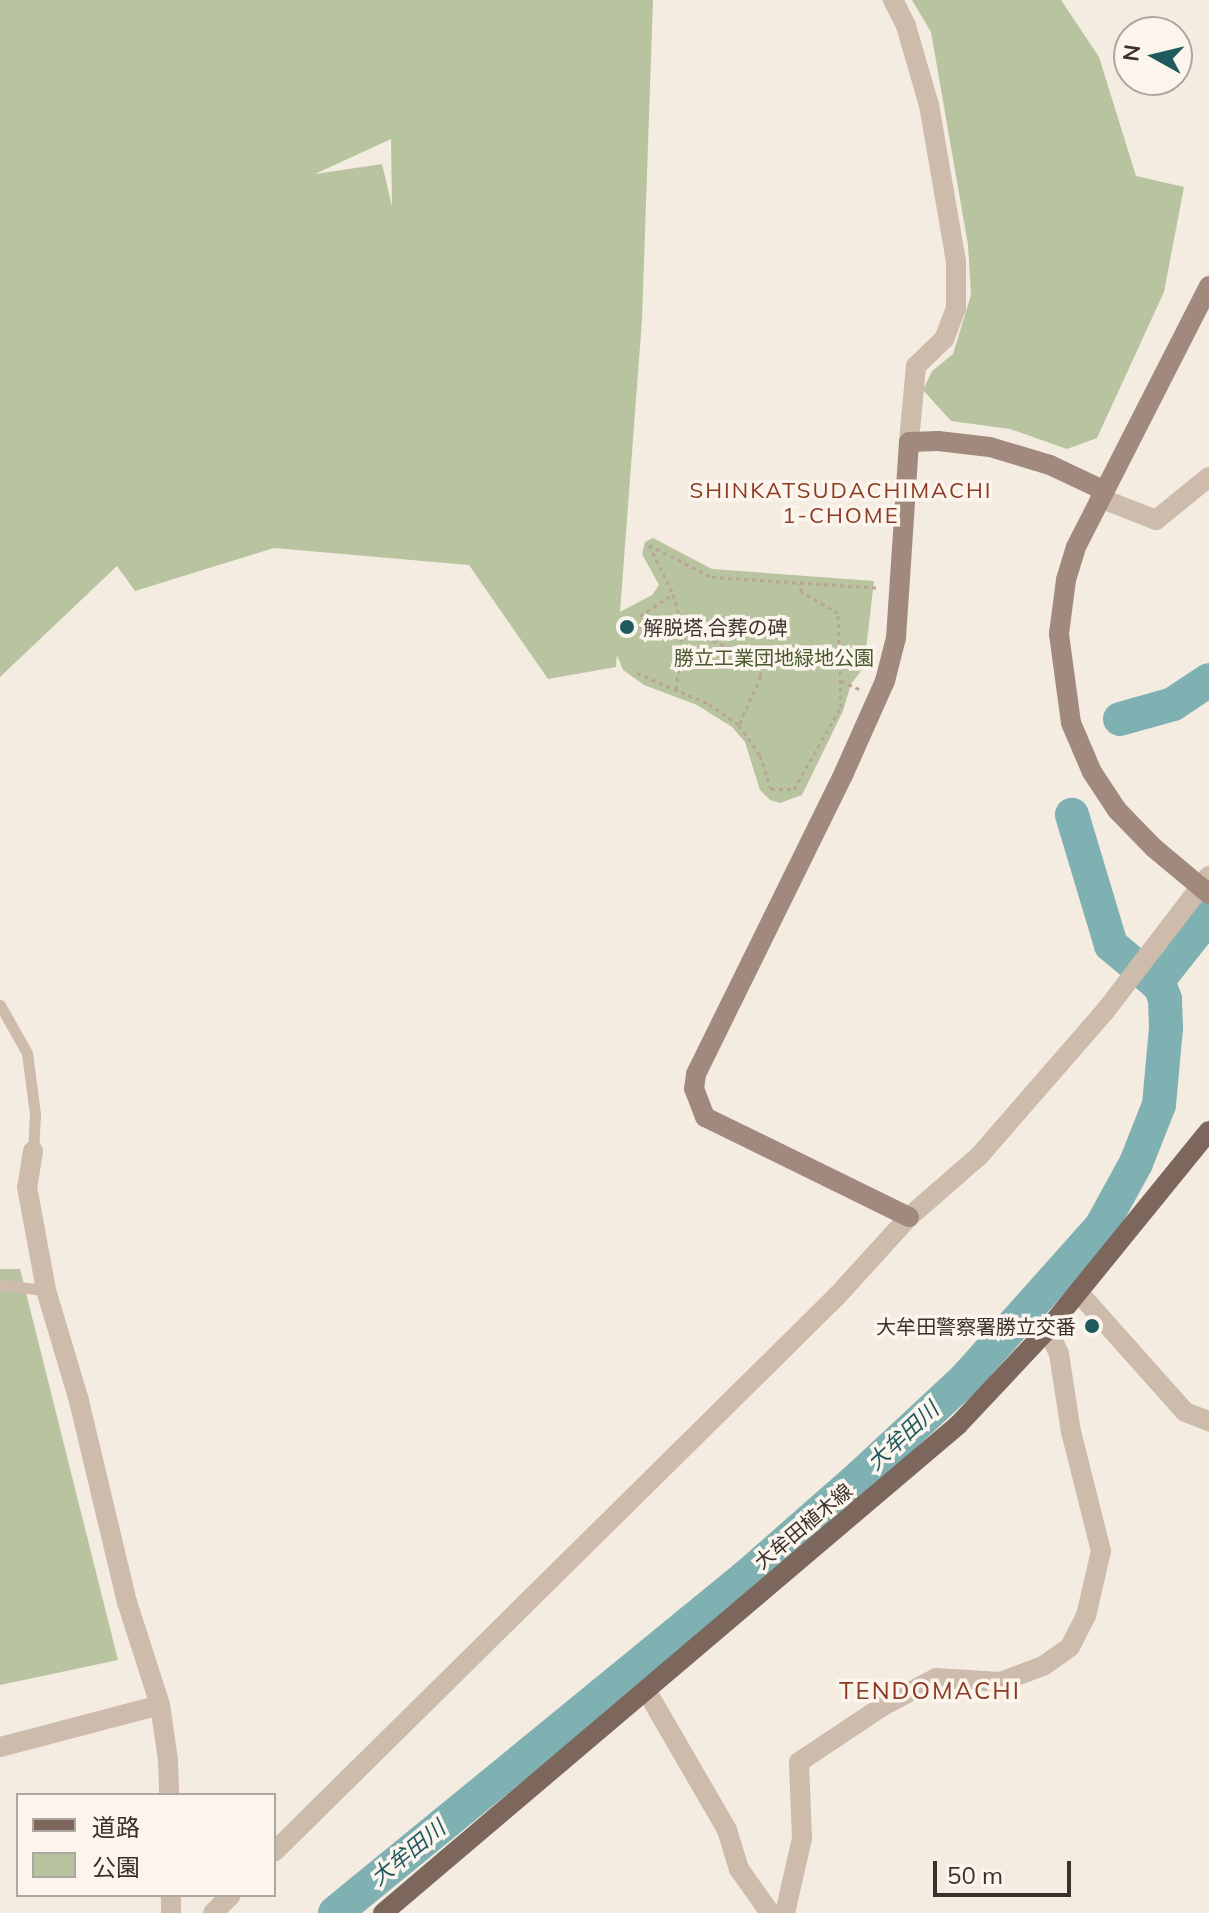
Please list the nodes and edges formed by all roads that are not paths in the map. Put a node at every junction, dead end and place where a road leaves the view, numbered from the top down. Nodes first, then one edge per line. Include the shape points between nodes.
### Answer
1 (893, 0) edge
2 (1209, 286) edge
3 (909, 442) junction
4 (1209, 477) edge
5 (1101, 494) junction
6 (1207, 888) edge
7 (0, 1005) edge
8 (1209, 1131) edge
9 (33, 1151) joint
10 (909, 1217) junction
11 (0, 1285) edge
12 (46, 1290) junction
13 (1079, 1293) junction
14 (1048, 1329) junction
15 (1209, 1421) edge
16 (646, 1690) junction
17 (160, 1705) junction
18 (0, 1747) edge
19 (169, 1793) edge
20 (276, 1850) edge
21 (229, 1897) edge
22 (213, 1913) edge
23 (383, 1913) edge
24 (770, 1913) edge
25 (785, 1913) edge

1 - 3 street via 929,105 956,261 956,308 944,339 916,366
2 - 5 street
3 - 5 street via 990,447 1050,465
3 - 10 street via 896,638 885,681 696,1074 694,1089 705,1117 725,1129
4 - 5 street via 1156,520
5 - 6 street via 1066,580 1059,634 1071,723 1092,772 1117,810
6 - 10 street via 980,1155
7 - 9 lane via 27,1053 35,1114
8 - 13 main road, 大牟田植木線
9 - 12 street via 27,1187
10 - 20 street via 837,1296
11 - 12 lane
12 - 17 street via 79,1401 127,1602
13 - 14 main road, 大牟田植木線
13 - 15 street via 1185,1412
14 - 16 main road, 大牟田植木線 via 958,1425
14 - 25 street via 1059,1354 1071,1432 1101,1551 1086,1616 1070,1647 1043,1666 1000,1682 936,1678 870,1713 799,1762 802,1838
16 - 23 main road, 大牟田植木線
16 - 24 street via 727,1830 739,1869
17 - 18 street
17 - 19 street
21 - 22 street

